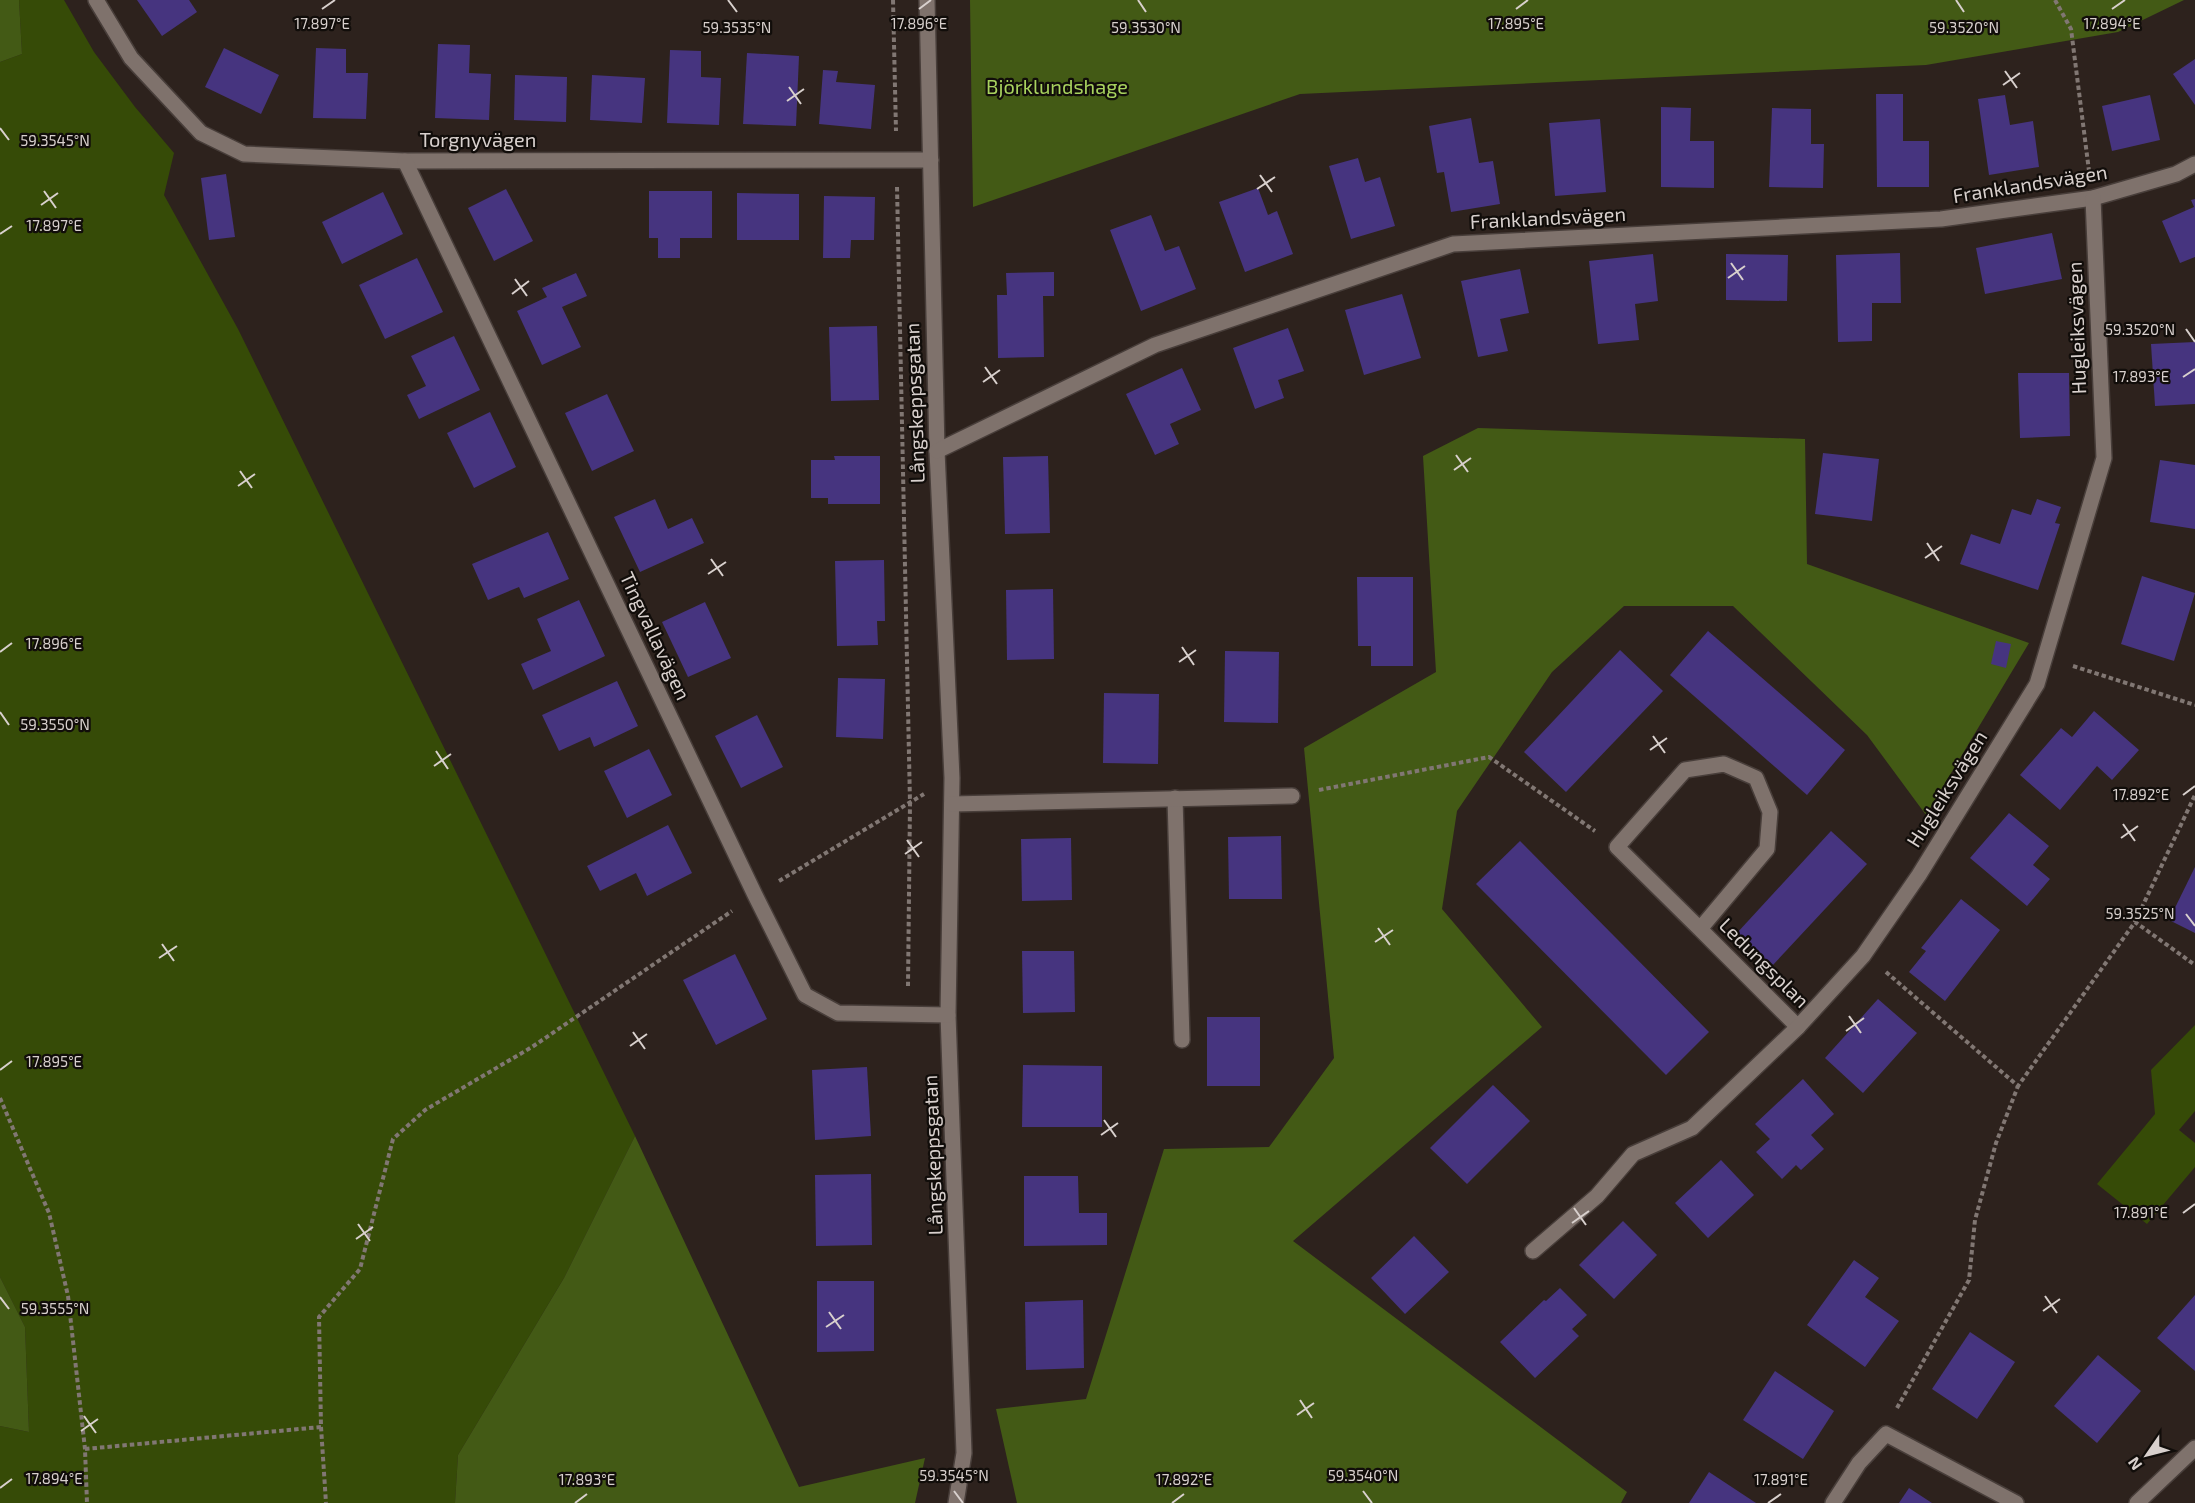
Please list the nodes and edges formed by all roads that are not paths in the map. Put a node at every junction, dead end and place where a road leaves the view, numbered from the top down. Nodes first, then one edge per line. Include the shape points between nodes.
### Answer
1 (96, 0) edge
2 (927, 0) edge
3 (931, 160) junction
4 (405, 161) junction
5 (2195, 164) edge
6 (2093, 198) junction
7 (937, 451) junction
8 (1292, 796) road end
9 (1175, 798) junction
10 (952, 804) junction
11 (1700, 928) junction
12 (948, 1014) junction
13 (1798, 1028) junction
14 (1182, 1040) dead end
15 (1533, 1251) dead end
16 (2195, 1448) edge
17 (956, 1503) edge
18 (1833, 1503) edge
19 (2016, 1503) edge
20 (2137, 1503) edge

1 - 4 street, Torgnyvägen via 130,58 201,133 244,154
2 - 3 street, Långskeppsgatan
3 - 4 street, Torgnyvägen
3 - 7 street, Långskeppsgatan
4 - 12 street, Tingvallavägen via 805,995 838,1013
5 - 6 street, Franklandsvägen via 2176,174
6 - 7 street, Franklandsvägen via 1941,219 1453,243 1155,345
6 - 13 street, Hugleiksvägen via 2104,458 2037,684 1863,956
7 - 10 street, Långskeppsgatan
8 - 9 street
9 - 10 street
9 - 14 street
10 - 12 street, Långskeppsgatan
11 - 11 street, Ledungsplan via 1767,849 1770,812 1756,778 1724,764 1685,770 1617,847
11 - 13 street, Ledungsplan
12 - 17 street, Långskeppsgatan via 964,1453
13 - 15 street, Hugleiksvägen via 1692,1128 1633,1154 1597,1196
16 - 20 street
18 - 19 street via 1859,1463 1886,1434

